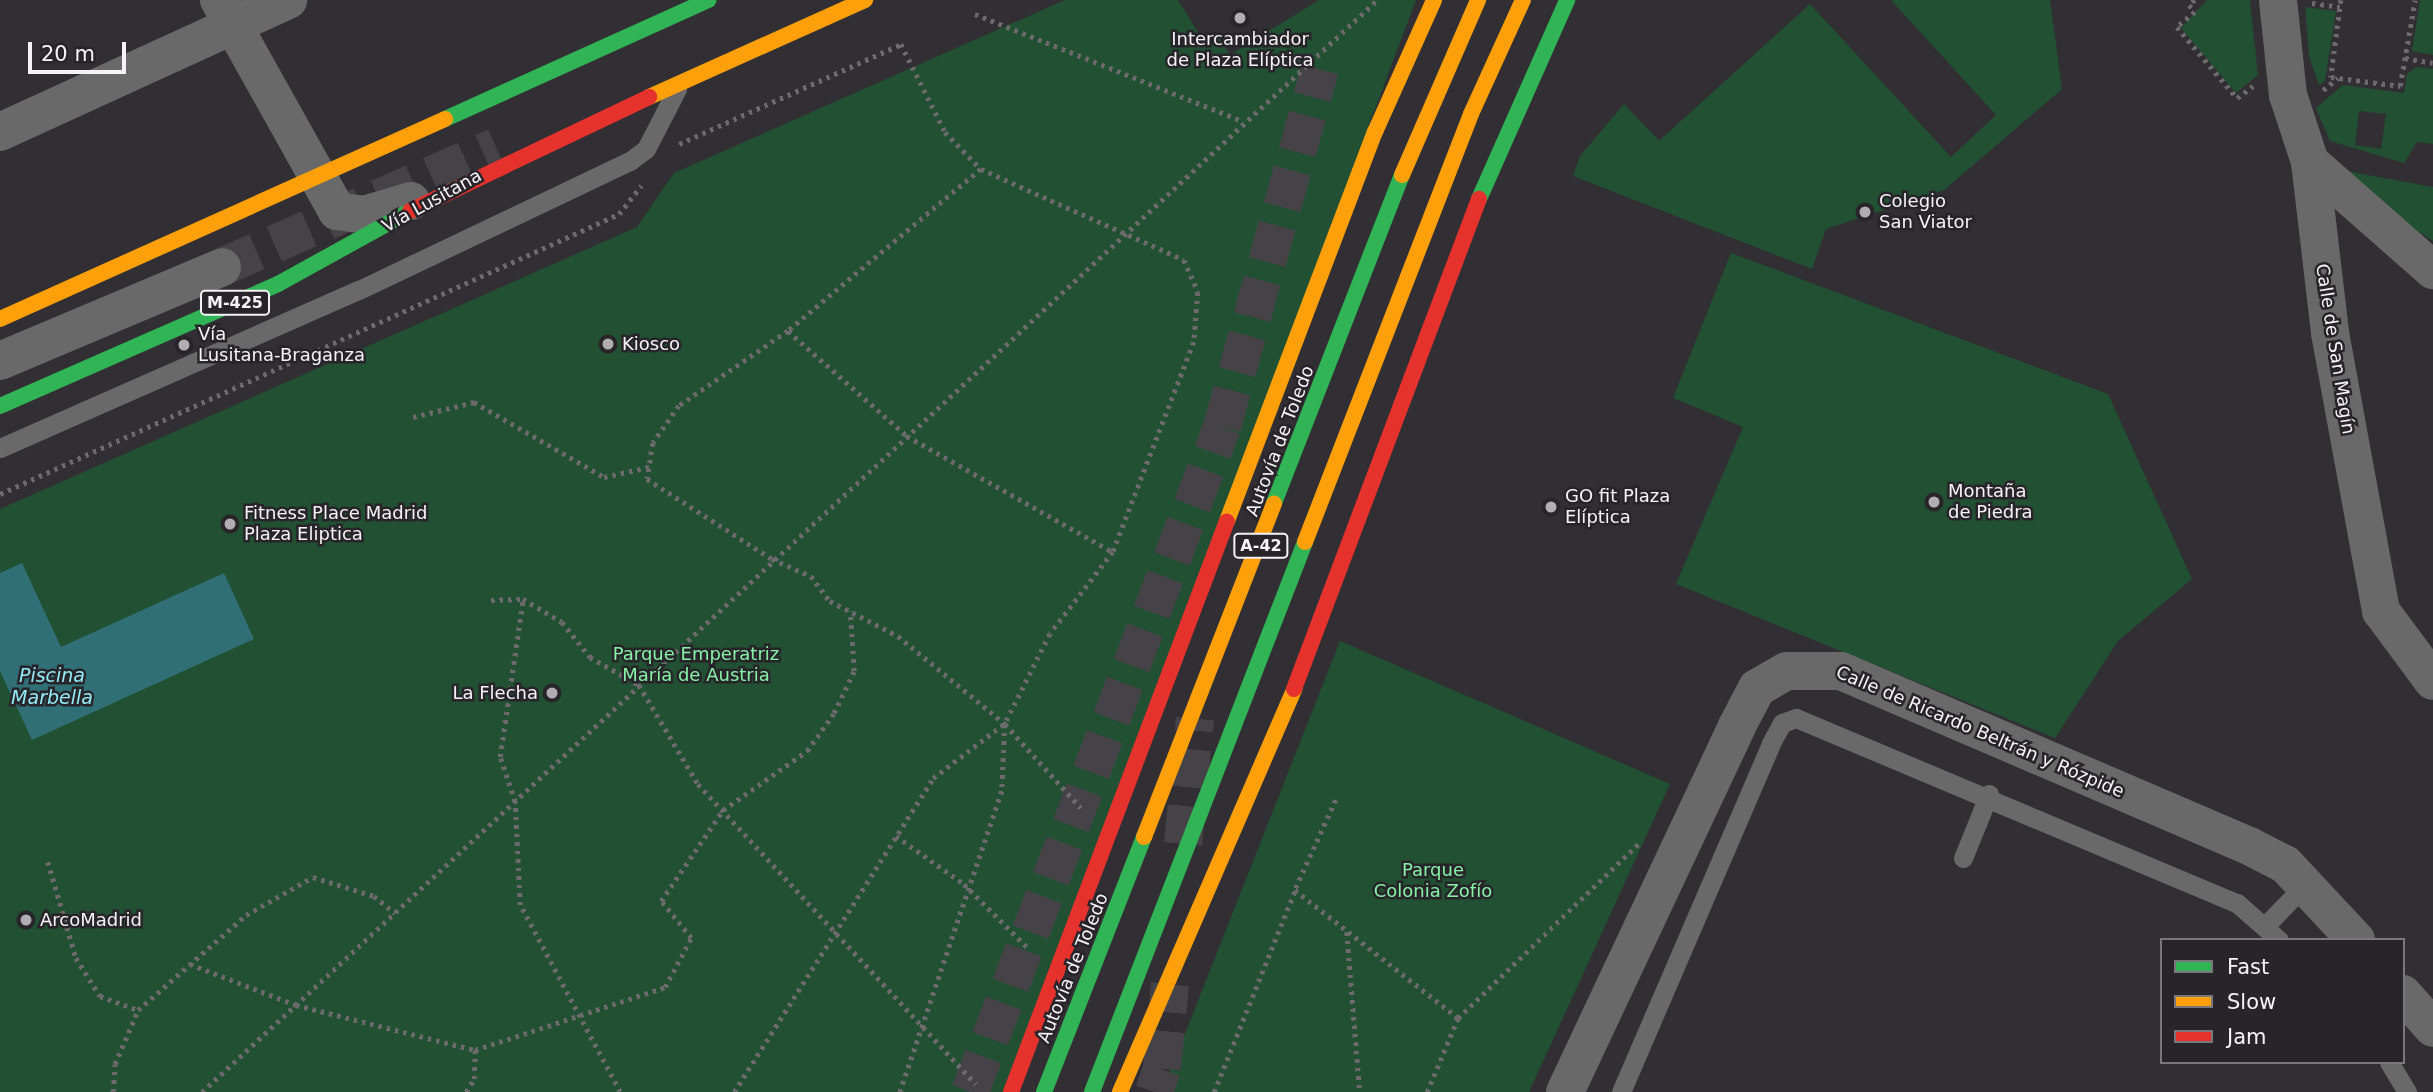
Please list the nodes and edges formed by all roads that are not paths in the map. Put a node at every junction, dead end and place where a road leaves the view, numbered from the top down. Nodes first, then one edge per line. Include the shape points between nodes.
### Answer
1 (288, 0) edge
2 (708, 0) edge
3 (865, 0) edge
4 (1434, 0) edge
5 (1478, 0) edge
6 (1523, 0) edge
7 (1567, 0) edge
8 (2289, 1) edge
9 (226, 12) edge
10 (678, 87) junction
11 (0, 132) edge
12 (2310, 162) junction
13 (312, 176) junction
14 (462, 182) junction
15 (222, 267) tunnel mouth
16 (2433, 270) edge
17 (0, 319) edge
18 (0, 361) edge
19 (0, 406) edge
20 (0, 448) edge
21 (2433, 681) edge
22 (1989, 794) junction
23 (1963, 858) dead end
24 (2306, 884) junction
25 (2266, 925) junction
26 (2277, 938) edge
27 (2354, 938) edge
28 (2405, 995) edge
29 (2433, 1028) edge
30 (2390, 1064) edge
31 (1011, 1092) edge
32 (1044, 1092) edge
33 (1091, 1092) edge
34 (1120, 1092) edge
35 (1565, 1092) edge
36 (1621, 1092) edge
37 (2407, 1092) edge

1 - 9 street
2 - 13 main road
3 - 10 main road, Vía Lusitana
4 - 31 main road via 1374,132
5 - 32 main road, Autovía de Toledo / A-42 via 1432,99
6 - 33 main road, A-42 via 1466,126
7 - 34 main road via 1480,196 1291,696
8 - 12 street, Calle de San Magín via 2288,95
9 - 11 street
9 - 13 street
10 - 14 main road, Vía Lusitana
10 - 20 lane via 646,149 630,161 359,290
12 - 16 street
12 - 21 street, Calle de San Magín via 2329,333 2381,611
13 - 14 street via 348,217
13 - 17 main road
14 - 19 main road, Vía Lusitana / M-425 via 278,284
15 - 18 street
22 - 23 lane
22 - 25 lane via 2237,902
22 - 36 lane via 1813,722 1782,723
24 - 25 lane
24 - 27 street, Calle de Ricardo Beltrán y Rózpide
24 - 35 street, Calle de Ricardo Beltrán y Rózpide via 2285,864 2251,847 1841,671 1787,671 1757,688
25 - 26 lane
28 - 29 street
30 - 37 lane

